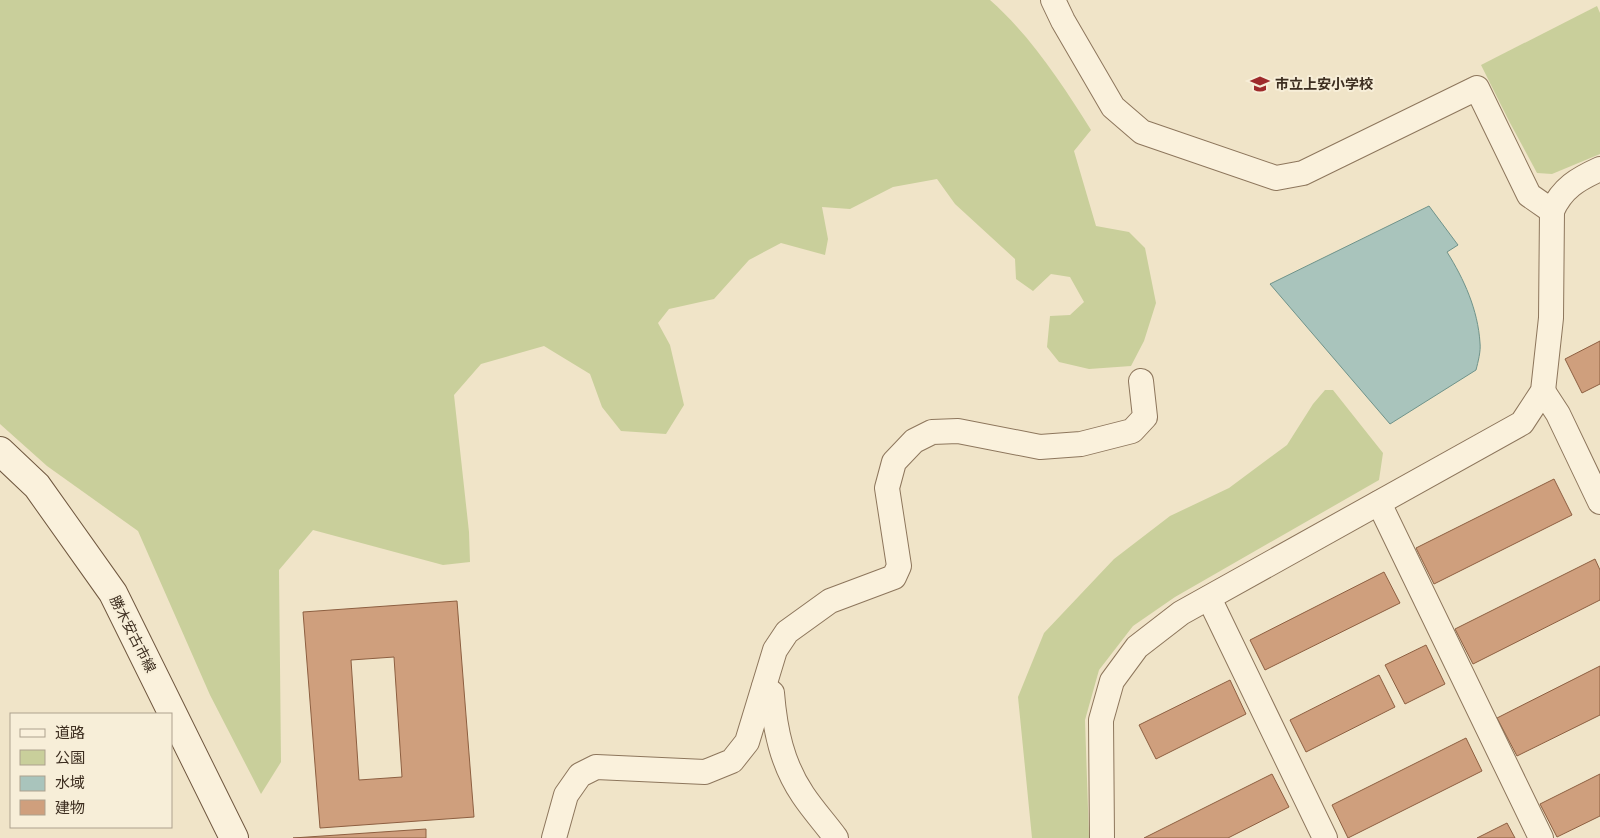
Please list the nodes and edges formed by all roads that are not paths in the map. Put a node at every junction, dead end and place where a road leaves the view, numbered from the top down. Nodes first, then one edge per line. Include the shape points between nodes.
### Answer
1 (1053, 0) edge
2 (1600, 169) edge
3 (1552, 210) junction
4 (1141, 381) dead end
5 (1543, 391) junction
6 (0, 451) edge
7 (1600, 502) edge
8 (1379, 503) junction
9 (1209, 598) junction
10 (764, 687) junction
11 (234, 838) edge
12 (554, 838) edge
13 (836, 838) edge
14 (1102, 838) edge
15 (1325, 838) edge
16 (1541, 838) edge

1 - 3 street via 1113,107 1142,132 1276,178 1303,173 1477,88 1528,195
2 - 3 street via 1577,180 1557,200
3 - 5 street via 1551,318
4 - 10 street via 1145,417 1132,430 1090,442 1040,447 958,431 932,432 914,441 894,462 886,488 899,566 894,577 830,602 787,632 775,650
5 - 7 street via 1558,414
5 - 8 street via 1522,423
6 - 11 main road, 勝木安古市線 via 37,486 113,593
8 - 9 street
8 - 16 street
9 - 14 street via 1181,613 1137,647 1112,681 1100,720
9 - 15 street
10 - 12 street via 747,742 732,760 705,772 596,767 580,775 566,795
10 - 13 street via 772,694 774,722 782,753 802,794

